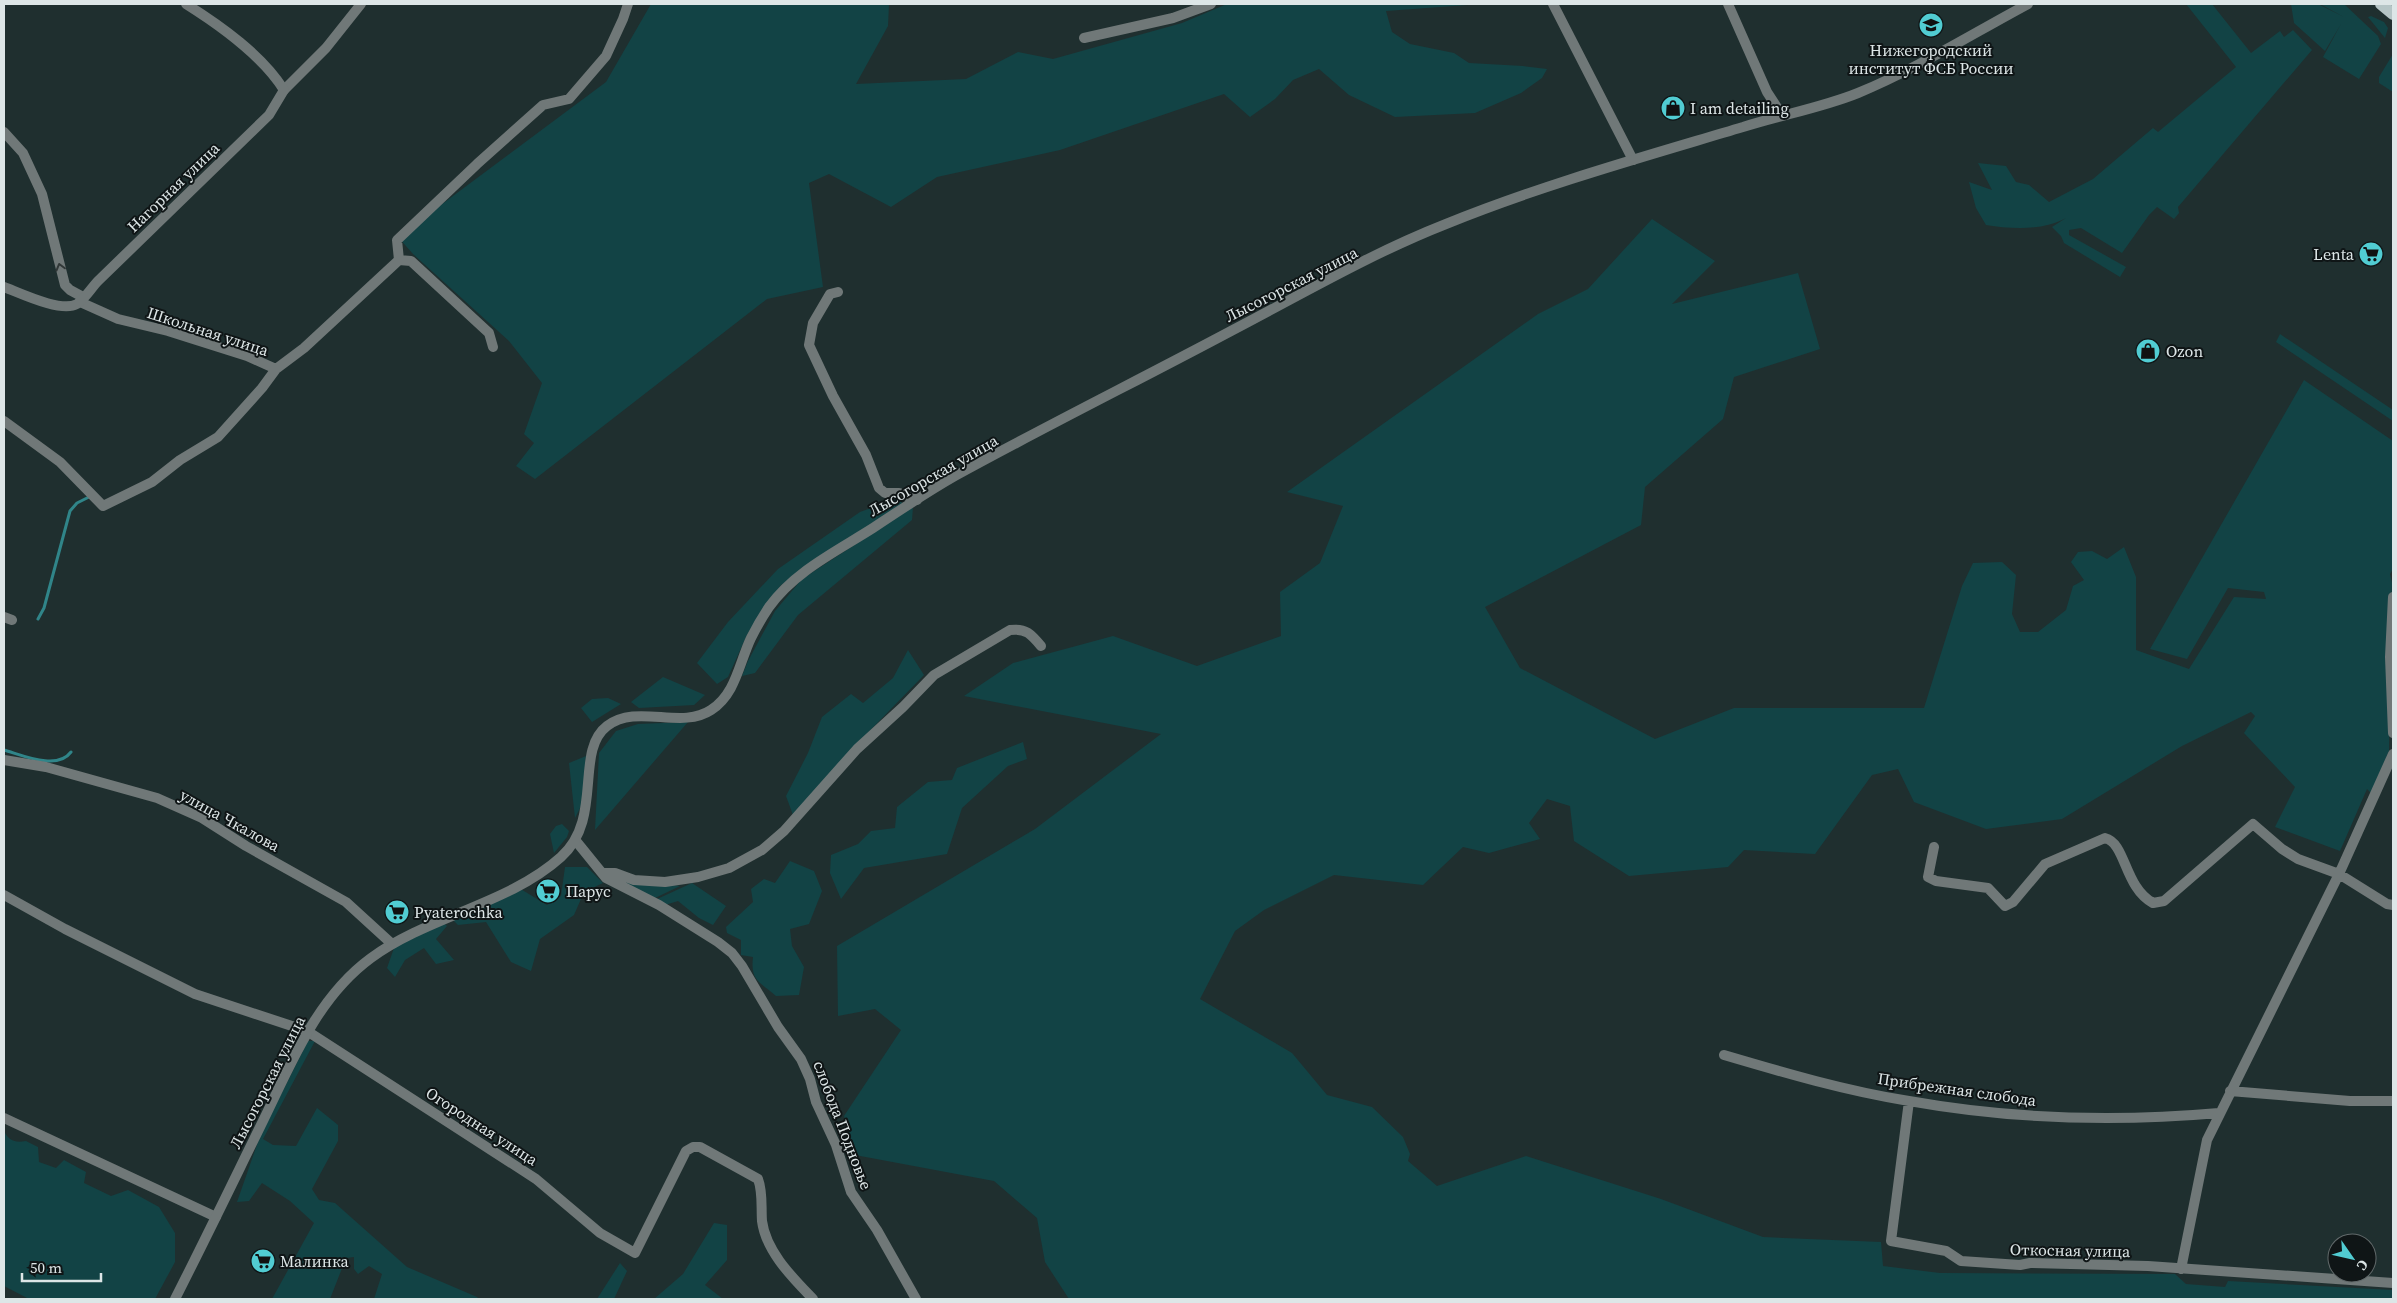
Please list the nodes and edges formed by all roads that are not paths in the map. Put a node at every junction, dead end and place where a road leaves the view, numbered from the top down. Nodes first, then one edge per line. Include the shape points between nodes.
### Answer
1 (186, 4) edge
2 (361, 4) edge
3 (628, 4) edge
4 (1211, 4) edge
5 (1553, 4) edge
6 (1728, 4) edge
7 (2028, 4) edge
8 (2381, 4) edge
9 (2393, 14) edge
10 (1084, 38) dead end
11 (284, 90) junction
12 (1782, 115) junction
13 (4, 132) edge
14 (1633, 160) junction
15 (399, 260) junction
16 (4, 287) edge
17 (838, 292) dead end
18 (82, 300) junction
19 (493, 347) dead end
20 (276, 369) junction
21 (4, 421) edge
22 (917, 500) junction
23 (2393, 597) edge
24 (1041, 646) dead end
25 (2393, 733) edge
26 (2393, 754) edge
27 (4, 760) edge
28 (576, 841) junction
29 (1934, 847) dead end
30 (2339, 874) junction
31 (608, 878) junction
32 (4, 895) edge
33 (2393, 905) edge
34 (392, 944) junction
35 (307, 1031) junction
36 (1724, 1055) dead end
37 (2230, 1091) junction
38 (2393, 1100) edge
39 (1909, 1101) junction
40 (2219, 1113) junction
41 (4, 1118) edge
42 (216, 1217) junction
43 (2180, 1269) junction
44 (2393, 1283) edge
45 (175, 1299) edge
46 (812, 1299) edge
47 (916, 1299) edge

1 - 11 street via 269,69
2 - 11 street, Нагорная улица via 326,48
3 - 15 street via 606,56 569,99 544,105 464,176 397,240
4 - 10 street via 1173,18
5 - 14 street
6 - 12 street via 1767,92
7 - 12 street, Лысогорская улица via 1868,88
8 - 9 main road
11 - 18 street, Нагорная улица via 269,115
12 - 14 street, Лысогорская улица
18 -> 13 street, Школьная улица via 65,285 42,194 23,153
14 - 22 street, Лысогорская улица via 1441,226 1351,268 949,479
15 - 19 street via 411,261 482,326 489,333
15 - 20 street via 304,348
16 - 18 street, Школьная улица via 62,306 74,306
17 - 22 street via 830,294 813,324 809,345 866,455 879,488 885,493 899,493
18 - 20 street, Школьная улица via 118,319 203,342
20 - 21 street, Школьная улица via 218,437 152,482 103,506 60,462
22 - 28 street, Лысогорская улица via 799,575 770,606 750,639 736,680 721,702 707,714 686,719 663,716 622,718 605,727 592,748 586,811
23 - 25 street via 2390,657
24 - 31 street via 1030,633 1020,628 1010,630 934,675 857,749 784,832 762,850 730,868 666,882 634,880 615,873
26 - 30 street
27 - 34 street, улица Чкалова via 46,767 157,798 202,818 346,902
28 - 31 street
28 - 34 street, Лысогорская улица via 561,858 531,880
29 - 30 street via 1928,877 1988,888 2005,906 2013,902 2045,864 2105,838 2112,839 2118,847 2137,890 2153,903 2164,901 2253,824 2298,859
30 - 33 street
30 - 37 street
31 - 47 street, слобода Подновье via 718,942 742,966 801,1059 851,1192
32 - 35 street, Огородная улица via 195,994
34 - 35 street, Лысогорская улица via 364,963 345,982
35 - 42 street, Лысогорская улица
35 - 46 street, Огородная улица via 536,1179 600,1233 635,1253 686,1151 700,1147 758,1179 762,1223 768,1242 786,1270
36 - 39 street, Прибрежная слобода via 1814,1081
37 - 38 street via 2350,1101
37 - 40 street
39 - 40 street, Прибрежная слобода via 2016,1115 2161,1118
39 - 43 street, Откосная улица via 1891,1241 1946,1251 1961,1261
40 - 43 street via 2207,1140
41 - 42 street
42 - 45 street, Лысогорская улица
43 - 44 street, Откосная улица

